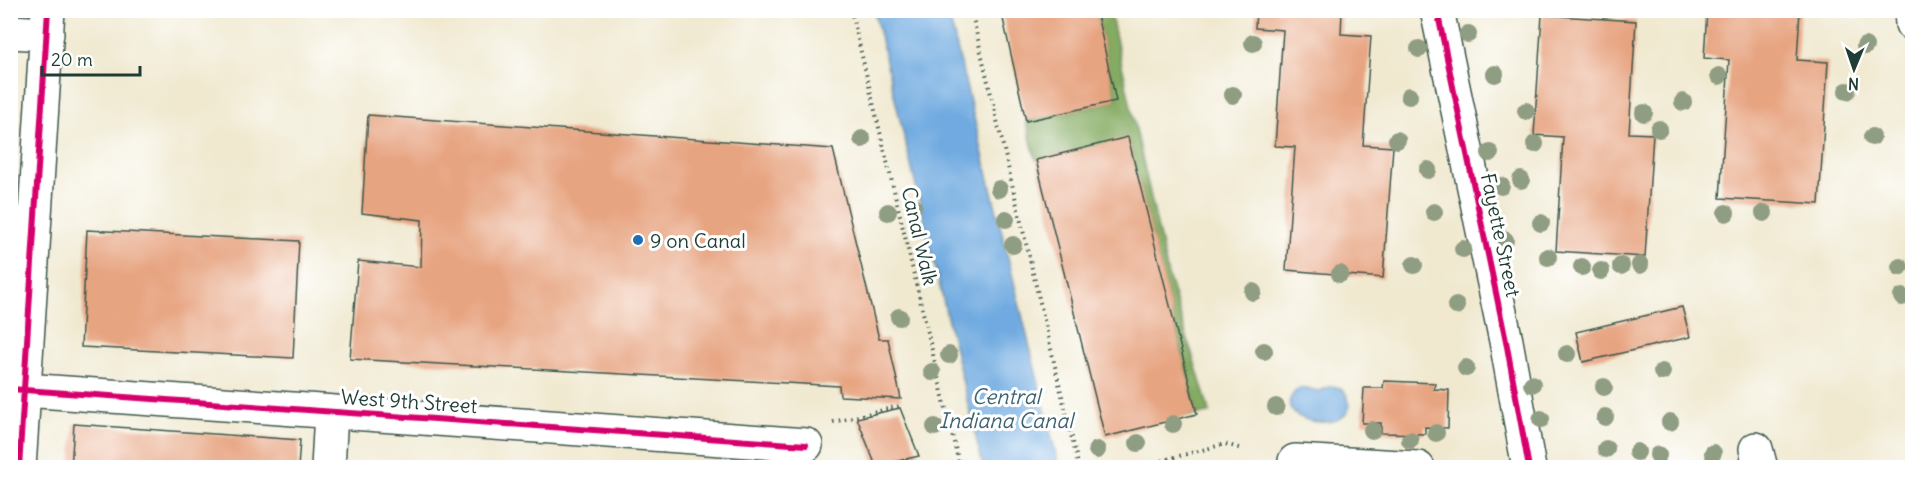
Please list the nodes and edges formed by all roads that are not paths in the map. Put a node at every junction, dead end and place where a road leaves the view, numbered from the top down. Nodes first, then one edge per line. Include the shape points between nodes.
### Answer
1 (1437, 10) edge
2 (1911, 10) edge
3 (47, 22) edge
4 (1912, 24) edge
5 (10, 32) edge
6 (17, 390) edge
7 (331, 412) junction
8 (806, 445) dead end
9 (750, 454) edge
10 (1296, 464) edge
11 (19, 468) edge
12 (328, 468) edge
13 (1418, 468) edge
14 (1529, 468) edge

1 - 14 street, Fayette Street
2 - 4 street
3 - 5 street
3 - 6 street
6 - 7 street, West 9th Street
6 - 11 street
7 - 9 street, West 9th Street
7 - 12 street
8 - 9 street, West 9th Street
10 - 13 street

